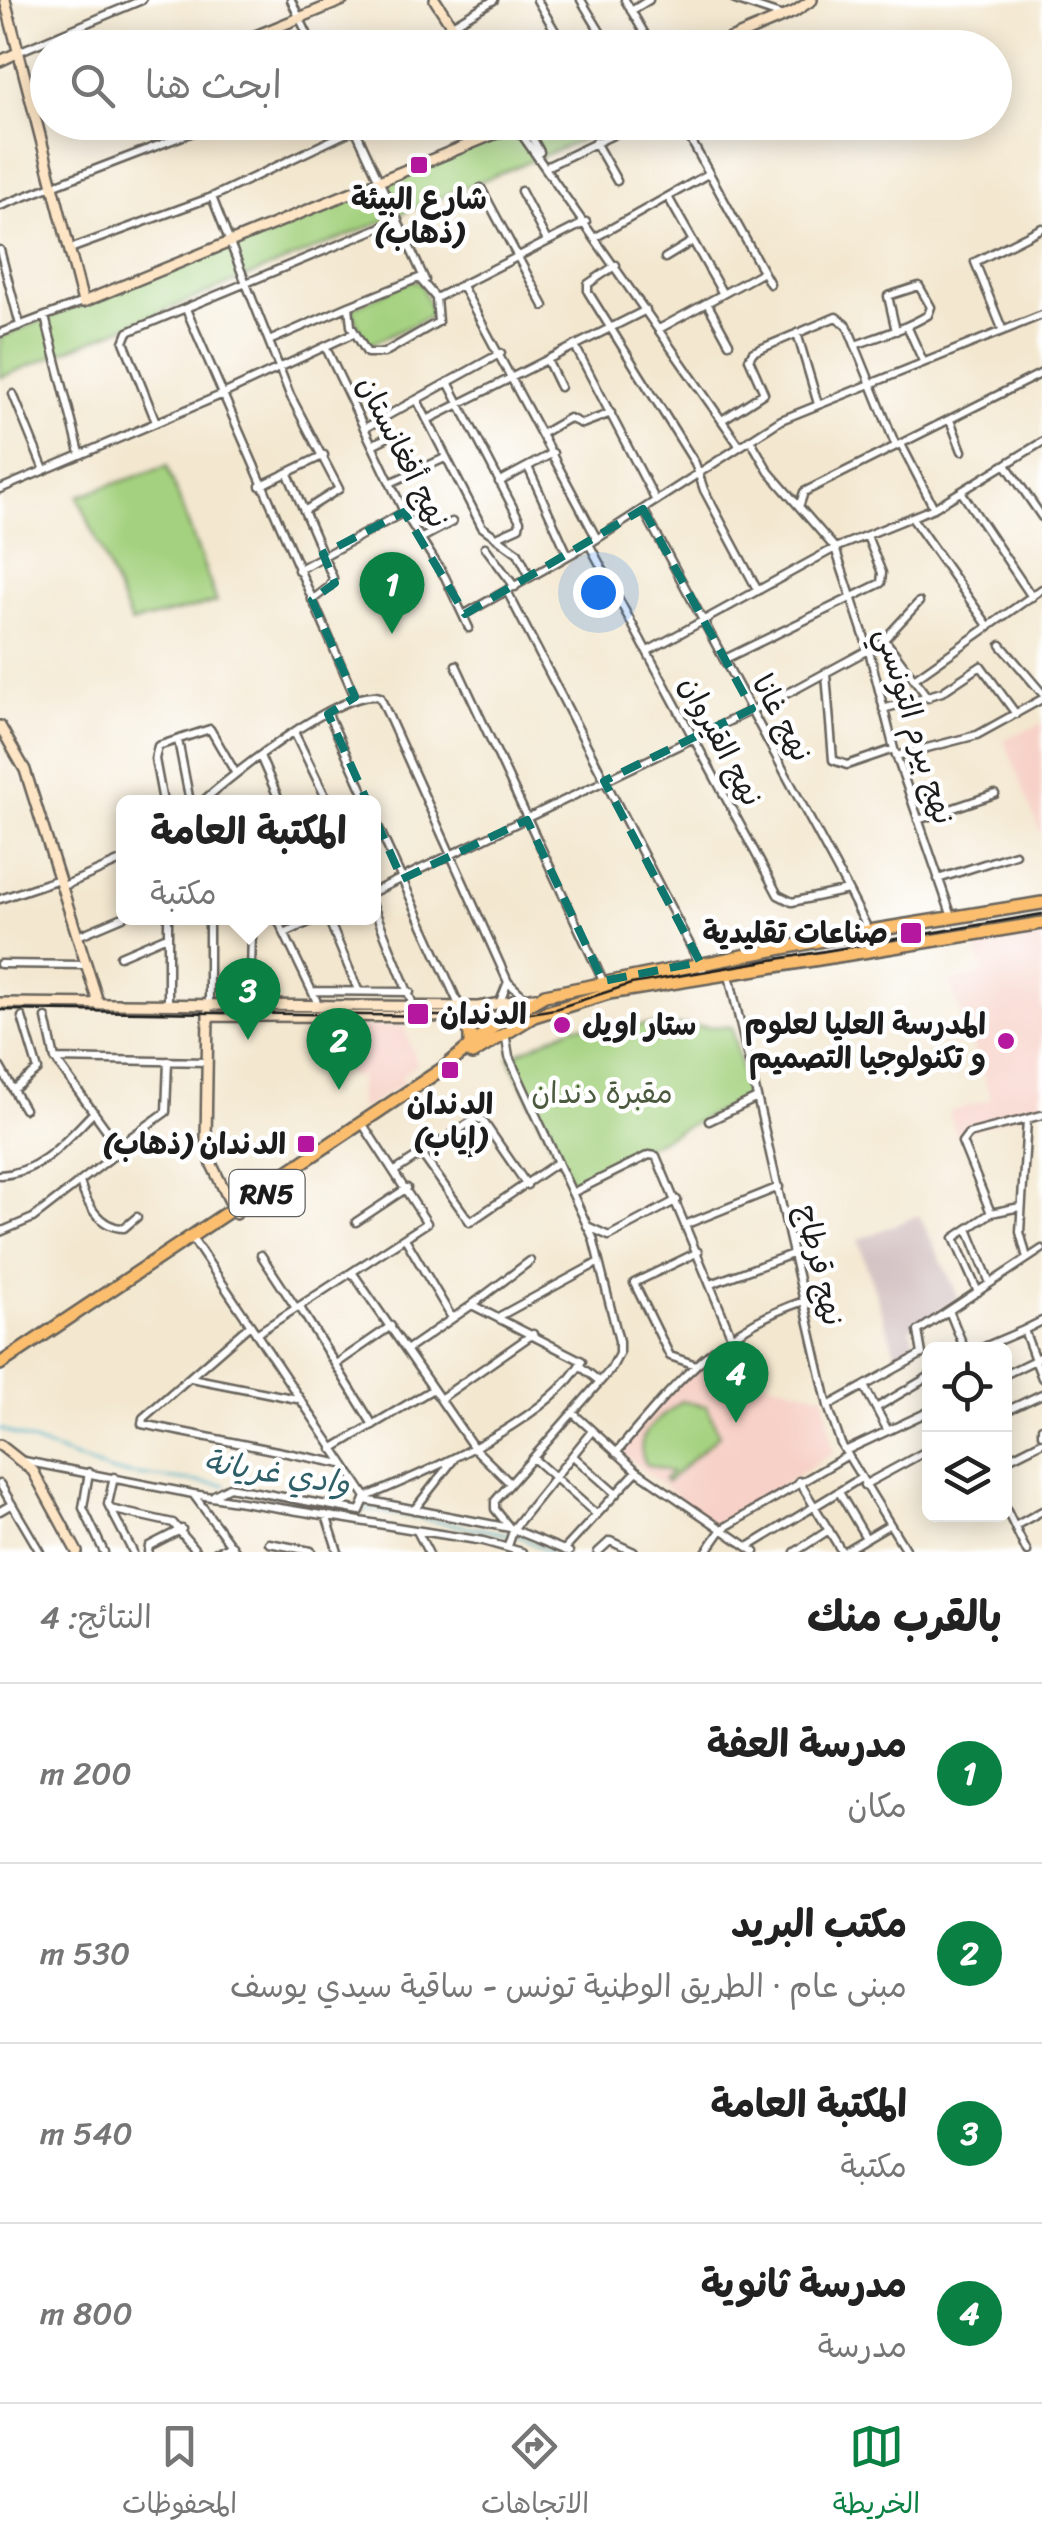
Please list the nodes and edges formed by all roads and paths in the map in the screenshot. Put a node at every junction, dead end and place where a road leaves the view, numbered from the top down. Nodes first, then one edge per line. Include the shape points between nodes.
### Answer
1 (6, 0) edge
2 (142, 0) edge
3 (291, 0) edge
4 (343, 0) edge
5 (435, 0) edge
6 (494, 0) edge
7 (536, 0) edge
8 (582, 0) edge
9 (625, 0) edge
10 (649, 0) edge
11 (735, 0) edge
12 (812, 0) edge
13 (631, 11) junction
14 (783, 16) junction
15 (299, 17) junction
16 (452, 26) junction
17 (71, 30) edge
18 (269, 30) edge
19 (305, 30) edge
20 (455, 30) edge
21 (554, 30) edge
22 (600, 30) edge
23 (643, 30) edge
24 (750, 30) edge
25 (30, 47) edge
26 (17, 53) junction
27 (0, 62) edge
28 (30, 88) edge
29 (46, 140) edge
30 (175, 140) edge
31 (325, 140) edge
32 (360, 140) edge
33 (484, 140) edge
34 (531, 140) edge
35 (600, 140) edge
36 (691, 140) edge
37 (595, 142) junction
38 (546, 164) junction
39 (709, 174) junction
40 (617, 181) dead end
41 (381, 182) junction
42 (481, 188) dead end
43 (54, 189) junction
44 (521, 191) dead end
45 (212, 197) junction
46 (668, 197) junction
47 (0, 206) edge
48 (398, 220) junction
49 (586, 222) junction
50 (1042, 228) edge
51 (596, 237) junction
52 (546, 241) junction
53 (693, 241) junction
54 (228, 245) junction
55 (70, 249) junction
56 (0, 250) edge
57 (518, 255) junction
58 (664, 258) dead end
59 (616, 265) junction
60 (764, 272) junction
61 (426, 282) junction
62 (244, 284) junction
63 (770, 284) dead end
64 (462, 286) junction
65 (724, 294) junction
66 (436, 298) junction
67 (82, 302) junction
68 (706, 303) junction
69 (349, 306) junction
70 (544, 306) dead end
71 (186, 309) junction
72 (646, 310) junction
73 (1042, 314) edge
74 (46, 318) junction
75 (20, 325) junction
76 (906, 326) junction
77 (609, 329) junction
78 (659, 329) junction
79 (896, 330) junction
80 (1003, 330) junction
81 (0, 333) edge
82 (354, 333) junction
83 (796, 333) junction
84 (268, 341) junction
85 (729, 343) dead end
86 (855, 345) junction
87 (575, 346) junction
88 (326, 348) junction
89 (501, 353) junction
90 (547, 360) junction
91 (923, 362) junction
92 (280, 369) junction
93 (1042, 373) edge
94 (513, 376) junction
95 (448, 382) junction
96 (870, 382) junction
97 (560, 387) dead end
98 (13, 394) dead end
99 (221, 396) junction
100 (417, 400) junction
101 (458, 403) junction
102 (818, 404) junction
103 (611, 413) junction
104 (427, 420) junction
105 (722, 420) junction
106 (950, 420) junction
107 (156, 422) junction
108 (364, 428) junction
109 (544, 433) junction
110 (386, 438) dead end
111 (750, 439) junction
112 (1042, 442) edge
113 (372, 445) junction
114 (739, 445) junction
115 (898, 445) junction
116 (962, 451) dead end
117 (553, 453) junction
118 (80, 454) junction
119 (324, 456) junction
120 (445, 458) junction
121 (1006, 465) junction
122 (528, 468) junction
123 (44, 470) junction
124 (699, 472) junction
125 (288, 474) junction
126 (499, 482) junction
127 (390, 483) junction
128 (260, 486) junction
129 (0, 488) edge
130 (962, 493) junction
131 (656, 501) junction
132 (800, 505) junction
133 (934, 508) junction
134 (643, 509) junction
135 (304, 511) junction
136 (404, 512) junction
137 (1042, 517) edge
138 (912, 518) junction
139 (452, 522) dead end
140 (867, 535) junction
141 (498, 537) junction
142 (597, 538) junction
143 (420, 539) junction
144 (589, 544) junction
145 (484, 547) dead end
146 (835, 548) junction
147 (323, 554) junction
148 (568, 556) junction
149 (298, 570) junction
150 (530, 577) junction
151 (516, 586) junction
152 (1042, 589) edge
153 (758, 591) junction
154 (507, 592) junction
155 (852, 596) junction
156 (1032, 596) junction
157 (312, 600) junction
158 (919, 602) dead end
159 (464, 614) junction
160 (704, 622) junction
161 (989, 627) junction
162 (469, 628) dead end
163 (881, 644) junction
164 (1001, 645) dead end
165 (869, 650) junction
166 (648, 651) junction
167 (725, 659) junction
168 (456, 665) dead end
169 (826, 674) junction
170 (914, 679) junction
171 (1042, 696) edge
172 (355, 697) junction
173 (928, 698) junction
174 (883, 709) junction
175 (752, 710) junction
176 (328, 714) junction
177 (1016, 714) junction
178 (0, 726) edge
179 (295, 734) junction
180 (693, 738) junction
181 (178, 740) junction
182 (895, 752) junction
183 (260, 756) junction
184 (235, 772) junction
185 (604, 781) junction
186 (995, 794) dead end
187 (162, 795) edge
188 (189, 795) edge
189 (210, 795) edge
190 (277, 795) edge
191 (325, 795) edge
192 (365, 795) edge
193 (527, 820) junction
194 (918, 820) junction
195 (381, 832) edge
196 (1015, 854) dead end
197 (453, 856) junction
198 (116, 863) edge
199 (402, 879) junction
200 (938, 879) junction
201 (60, 883) junction
202 (381, 888) edge
203 (848, 890) junction
204 (0, 899) edge
205 (1042, 904) edge
206 (952, 917) junction
207 (116, 920) edge
208 (1042, 923) edge
209 (168, 925) edge
210 (209, 925) edge
211 (247, 925) edge
212 (280, 925) edge
213 (302, 925) edge
214 (331, 925) edge
215 (381, 925) edge
216 (869, 931) junction
217 (284, 933) junction
218 (78, 936) junction
219 (167, 936) junction
220 (870, 951) junction
221 (120, 956) dead end
222 (700, 962) junction
223 (0, 964) edge
224 (87, 964) junction
225 (728, 972) junction
226 (706, 976) junction
227 (603, 980) junction
228 (508, 982) junction
229 (358, 990) junction
230 (312, 991) junction
231 (410, 992) junction
232 (545, 994) junction
233 (527, 999) junction
234 (0, 1003) edge
235 (99, 1004) junction
236 (318, 1004) junction
237 (499, 1005) junction
238 (168, 1006) junction
239 (414, 1006) junction
240 (208, 1011) junction
241 (250, 1011) junction
242 (461, 1013) junction
243 (22, 1017) dead end
244 (46, 1018) dead end
245 (504, 1025) junction
246 (470, 1046) junction
247 (55, 1058) junction
248 (168, 1061) junction
249 (207, 1062) junction
250 (0, 1068) edge
251 (13, 1090) junction
252 (758, 1098) junction
253 (24, 1109) dead end
254 (94, 1112) junction
255 (1042, 1115) edge
256 (1027, 1120) junction
257 (709, 1121) dead end
258 (363, 1125) junction
259 (117, 1147) junction
260 (421, 1153) junction
261 (558, 1162) junction
262 (395, 1171) junction
263 (0, 1175) edge
264 (80, 1182) junction
265 (527, 1185) junction
266 (779, 1187) junction
267 (407, 1188) junction
268 (572, 1193) junction
269 (677, 1200) junction
270 (1020, 1207) junction
271 (235, 1212) junction
272 (991, 1213) junction
273 (136, 1217) dead end
274 (356, 1222) dead end
275 (687, 1224) junction
276 (587, 1226) junction
277 (968, 1229) junction
278 (0, 1232) edge
279 (406, 1240) junction
280 (193, 1241) junction
281 (1042, 1248) edge
282 (698, 1252) junction
283 (795, 1253) junction
284 (260, 1255) dead end
285 (1027, 1258) junction
286 (530, 1261) dead end
287 (599, 1262) junction
288 (352, 1272) junction
289 (710, 1284) junction
290 (990, 1284) junction
291 (978, 1292) junction
292 (804, 1301) junction
293 (472, 1305) junction
294 (298, 1307) junction
295 (950, 1313) junction
296 (499, 1317) junction
297 (452, 1318) junction
298 (1042, 1322) edge
299 (250, 1325) junction
300 (391, 1326) junction
301 (1024, 1330) junction
302 (730, 1333) junction
303 (256, 1334) junction
304 (534, 1334) junction
305 (962, 1342) edge
306 (996, 1342) edge
307 (408, 1349) junction
308 (1038, 1358) edge
309 (0, 1364) edge
310 (336, 1364) junction
311 (580, 1366) junction
312 (696, 1366) junction
313 (1012, 1370) edge
314 (0, 1372) edge
315 (190, 1378) junction
316 (1042, 1378) edge
317 (599, 1381) junction
318 (922, 1381) edge
319 (864, 1386) junction
320 (433, 1389) junction
321 (1042, 1394) edge
322 (298, 1399) junction
323 (440, 1399) junction
324 (828, 1406) junction
325 (876, 1408) junction
326 (1012, 1408) edge
327 (572, 1412) junction
328 (922, 1414) edge
329 (373, 1425) junction
330 (888, 1428) junction
331 (592, 1431) junction
332 (1042, 1442) edge
333 (0, 1445) edge
334 (474, 1448) junction
335 (332, 1449) junction
336 (12, 1452) junction
337 (616, 1452) junction
338 (846, 1453) junction
339 (922, 1453) edge
340 (573, 1456) junction
341 (1012, 1457) edge
342 (455, 1458) junction
343 (533, 1458) junction
344 (24, 1460) junction
345 (0, 1461) edge
346 (342, 1464) junction
347 (637, 1471) junction
348 (89, 1472) junction
349 (114, 1477) junction
350 (555, 1478) junction
351 (799, 1481) junction
352 (862, 1481) junction
353 (510, 1483) junction
354 (0, 1484) edge
355 (839, 1492) junction
356 (193, 1494) junction
357 (616, 1494) junction
358 (213, 1496) junction
359 (366, 1498) junction
360 (12, 1504) junction
361 (815, 1506) junction
362 (110, 1509) junction
363 (414, 1510) junction
364 (360, 1511) junction
365 (0, 1512) edge
366 (1040, 1513) edge
367 (596, 1514) junction
368 (326, 1515) junction
369 (358, 1520) junction
370 (1012, 1520) edge
371 (1042, 1522) edge
372 (890, 1524) junction
373 (1015, 1526) junction
374 (512, 1528) junction
375 (182, 1529) junction
376 (722, 1529) junction
377 (417, 1530) junction
378 (829, 1530) junction
379 (866, 1538) junction
380 (269, 1543) dead end
381 (508, 1546) junction
382 (234, 1548) edge
383 (751, 1550) edge
384 (903, 1550) edge
385 (292, 1551) edge
386 (311, 1551) edge
387 (567, 1551) edge
388 (40, 1552) edge
389 (76, 1552) edge
390 (104, 1552) edge
391 (134, 1552) edge
392 (148, 1552) edge
393 (197, 1552) edge
394 (216, 1552) edge
395 (338, 1552) edge
396 (426, 1552) edge
397 (522, 1552) edge
398 (598, 1552) edge
399 (634, 1552) edge
400 (706, 1552) edge
401 (795, 1552) edge
402 (843, 1552) edge
403 (1027, 1552) edge

1 - 26 street
2 - 17 street
3 - 15 street
4 - 15 street
5 - 16 street
6 - 16 street
7 - 21 street
8 - 22 street
9 - 13 street
10 - 13 street
11 - 14 street
12 - 14 street
13 - 23 street
14 - 24 street
15 - 18 street
15 - 19 street
16 - 20 street
25 - 26 street
26 - 27 street
26 - 28 street
29 - 43 street
30 - 43 street
31 - 45 street
32 - 41 street
33 - 41 street
34 - 38 street
35 - 37 street
36 - 39 street
37 - 38 street
37 - 40 street
38 - 49 street
39 - 46 street
39 - 60 street
41 - 48 street
41 - 54 street
42 - 57 street
43 - 47 street
43 - 55 street
44 - 52 street
45 - 54 street
45 - 55 street
46 - 51 street
46 - 53 street
48 - 61 street
48 - 62 street
49 - 51 street
49 - 52 street
50 - 80 street via 974,262
51 - 59 street
52 - 57 street
53 - 58 street
53 - 65 street
54 - 62 street
54 - 67 street
55 - 67 street
56 - 75 street
57 - 64 street
57 - 70 street
59 - 72 street
59 - 77 street via 586,286
60 - 63 street
60 - 65 street
61 - 66 street
61 - 69 street via 408,279
62 - 71 street
62 - 84 street
64 - 66 street
64 - 89 street
65 - 68 street
66 - 82 street via 440,315 434,328 384,353 367,353
67 - 74 street
68 - 78 street
68 - 85 street
69 - 82 street
69 - 84 street
71 - 99 street
71 - 107 street via 124,337
72 - 77 street
72 - 78 street
73 - 80 street
74 - 75 street
74 - 118 street
75 - 81 street
76 - 79 street
76 - 79 street via 930,311 919,286 888,296
76 - 91 street
77 - 87 street
77 - 124 street
78 - 105 street
79 - 86 street
80 - 91 street
82 - 88 street
83 - 86 street via 836,317
83 - 102 street
83 - 105 street via 753,352 764,393
84 - 92 street
86 - 96 street
87 - 90 street
87 - 103 street
88 - 92 street
88 - 108 street, نهج أفغانستان
89 - 94 street
89 - 95 street
90 - 94 street
90 - 97 street
91 - 96 street
92 - 99 street
92 - 119 street
93 - 106 street
94 - 101 street
94 - 109 street
95 - 100 street
95 - 101 street
96 - 102 street
96 - 115 street
98 - 123 street
99 - 107 street
99 - 128 street
100 - 104 street
100 - 108 street
101 - 104 street
101 - 126 street
102 - 111 street
103 - 109 street via 582,424 569,418
103 - 131 street
104 - 120 street
105 - 114 street
106 - 115 street
106 - 116 street
107 - 118 street
108 - 113 street, نهج أفغانستان
109 - 117 street
110 - 113 street
111 - 114 street
111 - 132 street, نهج بيرم التونسي
112 - 121 street
113 - 127 street, نهج أفغانستان
114 - 124 street
115 - 132 street via 804,492
115 - 133 street
117 - 122 street
117 - 142 street
118 - 123 street
119 - 125 street
119 - 135 street via 338,493
120 - 127 street
120 - 141 street via 482,527
121 - 130 street
121 - 137 street
122 - 126 street
122 - 148 street
123 - 129 street
124 - 131 street
124 - 153 street
125 - 128 street
125 - 135 street
126 - 141 street via 520,524
127 - 136 street, نهج أفغانستان
128 - 149 street
130 - 133 street
130 - 156 street
131 - 134 street
132 - 146 street, نهج بيرم التونسي
133 - 138 street
134 - 142 street
134 - 160 street, نهج غانا
135 - 147 street
136 - 143 street, نهج أفغانستان
136 - 147 street
138 - 140 street
138 - 161 street
139 - 143 street
140 - 146 street
140 - 155 street via 883,580
141 - 150 street via 518,553
142 - 144 street
143 - 159 street, نهج أفغانستان
144 - 148 street
144 - 166 street, نهج القيروان
145 - 151 street
146 - 153 street
146 - 155 street, نهج بيرم التونسي
147 - 149 street
147 - 157 street via 332,584
148 - 150 street
149 - 157 street
150 - 151 street
151 - 154 street
152 - 156 street
153 - 160 street
154 - 159 street
154 - 185 street
155 - 165 street, نهج بيرم التونسي
155 - 167 street
156 - 161 street
157 - 172 street
158 - 163 street
159 - 162 street, نهج أفغانستان
160 - 166 street
160 - 167 street, نهج غانا
161 - 170 street
163 - 165 street
163 - 170 street via 888,644
164 - 171 street
165 - 169 street
165 - 174 street, نهج بيرم التونسي
166 - 180 street, نهج القيروان
167 - 175 street, نهج غانا
168 - 193 street
169 - 175 street
169 - 182 street via 833,760 847,765
170 - 173 street
171 - 177 street
172 - 176 street
172 - 197 street via 374,694 383,700
173 - 174 street
173 - 177 street via 981,666
174 - 182 street, نهج بيرم التونسي
175 - 180 street
175 - 203 street, نهج غانا
176 - 179 street
176 - 192 street
177 - 182 street via 976,735
178 - 201 street via 25,770
179 - 183 street
179 - 191 street
180 - 185 street
180 - 203 street, نهج القيروان via 778,896 792,902
181 - 184 street via 210,729
181 - 187 street via 155,752
181 - 188 street
182 - 194 street, نهج بيرم التونسي
183 - 184 street
183 - 190 street
184 - 189 street
185 - 193 street
185 - 222 street
186 - 194 street
193 - 197 street
193 - 227 street
194 - 200 street, نهج بيرم التونسي
195 - 199 street
196 - 200 street
197 - 199 street
197 - 228 street
198 - 201 street
199 - 202 street
199 - 242 street
200 - 206 street, نهج بيرم التونسي
201 - 204 street
201 - 218 street
203 - 216 street, نهج غانا
205 - 206 highway, RN5
206 - 216 highway, RN5
207 - 218 street
208 - 220 highway, RN5
209 - 219 street
210 - 240 street
211 - 241 street via 252,933
212 - 217 street
213 - 217 street
214 - 229 street
215 - 231 street
216 - 220 street, نهج غانا
216 - 222 highway, RN5
217 - 230 street
218 - 224 street
219 - 221 street
219 - 238 street
220 - 225 highway, RN5
222 - 226 street
222 - 227 highway, RN5
223 - 224 street
224 - 235 street
225 - 226 highway, RN5
225 - 252 street, نهج قرطاج
226 - 245 highway, RN5 via 609,993
227 - 232 highway, RN5
228 - 233 street
228 - 237 street
229 - 230 street
229 - 231 street
230 - 236 street
231 - 239 street
232 - 233 street
232 - 245 highway, RN5
233 - 237 street
234 - 235 street
235 - 238 street
236 - 239 street
236 - 241 street
237 - 242 street
238 - 240 street
239 - 242 street
240 - 241 street
240 - 249 street
241 - 242 street
242 - 245 street
242 - 246 highway
243 - 251 street via 38,1070
244 - 247 street
245 - 246 highway, RN5
245 - 258 highway, RN5
245 - 261 street via 509,1057
246 - 258 highway, RN5
247 - 248 street
247 - 254 street
248 - 249 street
248 - 259 street via 166,1112
249 - 271 street via 208,1152
250 - 251 street
251 - 253 street
252 - 257 street
252 - 266 street, نهج قرطاج
254 - 259 street
254 - 263 street via 39,1163
255 - 256 street
256 - 270 street
256 - 272 street via 964,1138
258 - 262 street
258 - 271 highway, RN5
259 - 264 street
260 - 262 street
260 - 265 street via 480,1118
260 - 265 street via 470,1222
261 - 265 street
261 - 268 street
262 - 267 street
264 - 273 street via 91,1208 110,1226 124,1228
264 - 278 street via 33,1218
266 - 275 street
266 - 283 street, نهج قرطاج
267 - 274 street
267 - 279 street via 427,1223
268 - 269 street via 653,1155
268 - 276 street
269 - 275 street
269 - 276 street via 609,1236
270 - 272 street
270 - 285 street
271 - 280 highway, RN5
272 - 277 street
275 - 282 street
276 - 287 street
277 - 290 street
277 - 291 street via 954,1242
279 - 288 street
279 - 297 street
280 - 299 street
280 - 309 highway, RN5
280 - 314 highway, RN5
281 - 285 street
282 - 289 street
282 - 312 street via 634,1282 670,1356
283 - 289 street
283 - 292 street, نهج قرطاج
284 - 294 street
285 - 290 street
286 - 293 street
287 - 296 street
287 - 317 street via 620,1354
288 - 294 street
288 - 300 street
289 - 302 street
290 - 291 street
291 - 295 street
292 - 302 street
292 - 324 street, نهج قرطاج
293 - 296 street
293 - 297 street
294 - 303 street
294 - 310 street
295 - 305 street
295 - 319 street via 918,1331 922,1354
296 - 304 street
297 - 307 street
298 - 301 street
299 - 303 street
299 - 315 street
300 - 307 street
300 - 310 street
301 - 306 street
301 - 308 street
302 - 312 street
303 - 322 street
304 - 311 street via 580,1357
304 - 323 street
307 - 320 street
308 - 313 street
308 - 316 street
310 - 329 street
311 - 317 street
311 - 334 street
312 - 337 street
315 - 322 street
315 - 346 street via 142,1418 144,1426
317 - 327 street
318 - 325 street
319 - 324 street
319 - 325 street
320 - 323 street
320 - 329 street
321 - 326 street
322 - 335 street
323 - 334 street
324 - 338 street, نهج قرطاج
325 - 330 street
327 - 331 street
327 - 343 street
328 - 330 street
329 - 335 street
330 - 338 street
331 - 337 street
331 - 340 street
332 - 341 street
333 - 336 street
334 - 342 street
334 - 353 street
335 - 346 street
336 - 344 street
336 - 345 street
337 - 347 street
338 - 351 street
338 - 352 street, نهج قرطاج
339 - 352 street
340 - 350 street
340 - 357 street
342 - 359 street
342 - 363 street
343 - 350 street
343 - 353 street
344 - 348 street
344 - 389 street
346 - 359 street
347 - 357 street
347 - 376 street
348 - 349 street
348 - 390 street via 82,1508
349 - 356 street
349 - 362 street
350 - 367 street
350 - 374 street
351 - 361 street
351 - 376 street
352 - 355 street
352 - 372 street, نهج قرطاج
353 - 374 street via 495,1510
354 - 360 street
355 - 361 street
355 - 379 street
356 - 358 street
356 - 382 street
357 - 367 street
358 - 364 street via 229,1487
358 - 368 street
359 - 363 street
359 - 364 street
360 - 365 street
360 - 388 street
361 - 378 street
361 - 383 street
362 - 375 street
362 - 391 street
363 - 374 street
364 - 369 street
366 - 371 street
366 - 373 street
367 - 387 street
368 - 369 street
368 - 395 street
369 - 377 street
370 - 373 street
372 - 379 street
372 - 384 street, نهج قرطاج
373 - 403 street
374 - 381 street
374 - 387 street
375 - 392 street
375 - 393 street
376 - 383 street
376 - 400 street
377 - 381 street
377 - 396 street
378 - 401 street
378 - 402 street
379 - 402 street
380 - 385 street
381 - 397 street
382 - 394 street
385 - 386 street
398 - 399 street via 610,1541

